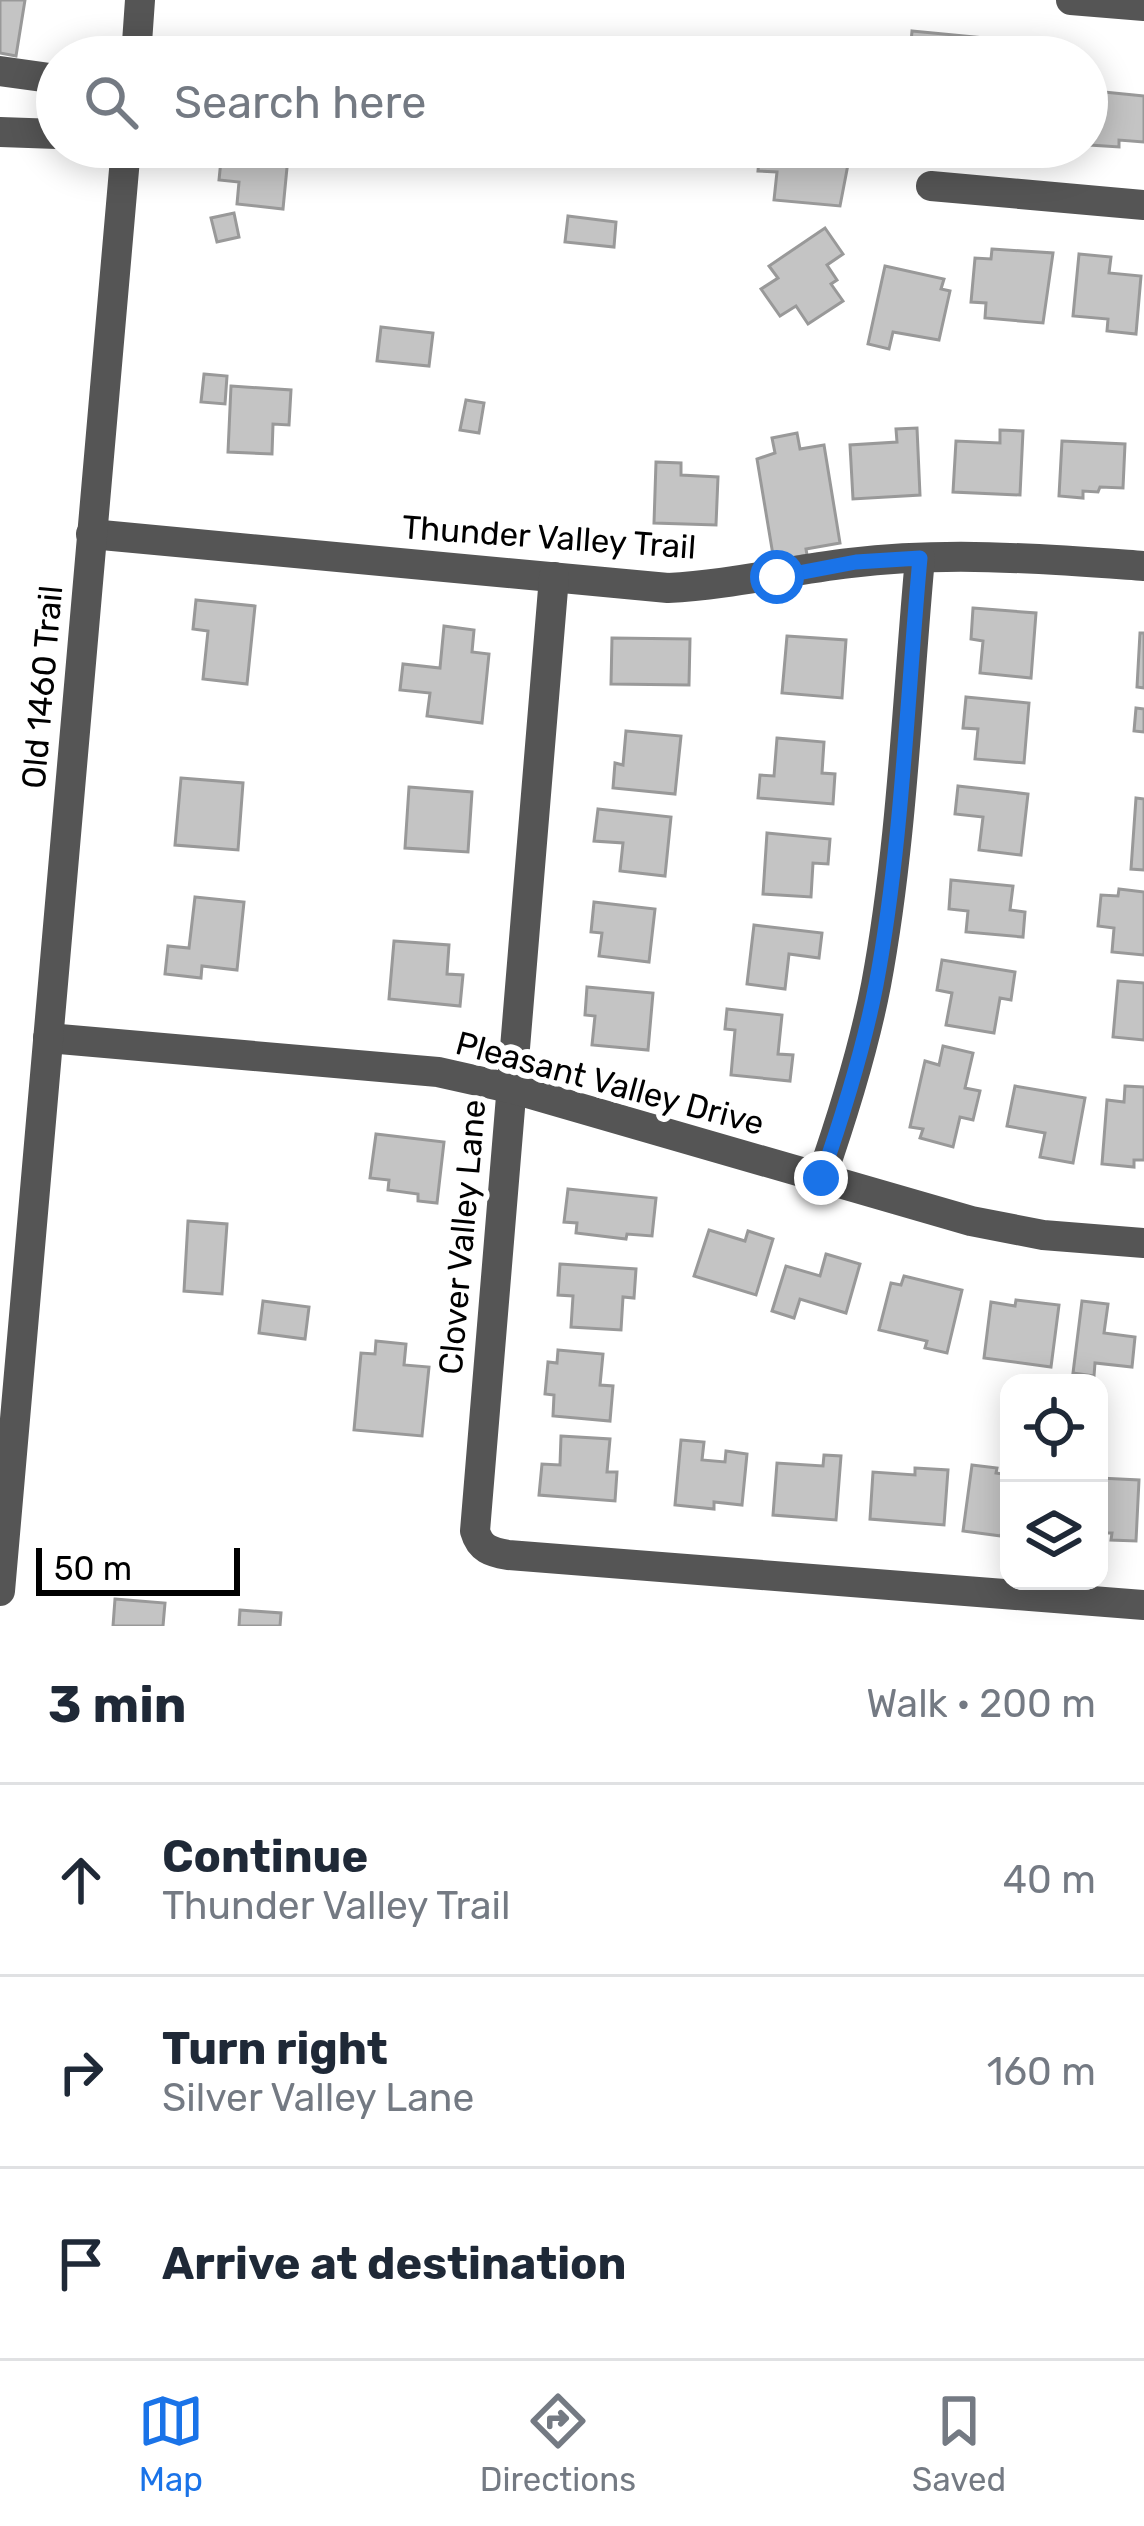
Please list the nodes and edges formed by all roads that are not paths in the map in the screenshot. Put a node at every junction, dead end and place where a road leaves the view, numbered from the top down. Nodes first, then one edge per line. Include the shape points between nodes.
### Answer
1 (140, 0) edge
2 (1071, 0) edge
3 (1144, 7) edge
4 (137, 36) edge
5 (0, 71) edge
6 (36, 76) edge
7 (0, 132) edge
8 (36, 133) edge
9 (124, 168) edge
10 (931, 186) dead end
11 (1144, 205) edge
12 (92, 534) junction
13 (920, 558) junction
14 (1144, 566) edge
15 (554, 577) junction
16 (48, 1038) junction
17 (510, 1088) junction
18 (821, 1178) junction
19 (1144, 1243) edge
20 (0, 1591) edge
21 (1144, 1605) edge

1 - 4 street
2 - 3 street
5 - 6 street
7 - 8 street
9 - 12 street, Old 1460 Trail
10 - 11 street
12 - 15 street, Thunder Valley Trail
12 - 16 street, Old 1460 Trail
13 - 14 street, Thunder Valley Trail
13 - 15 street, Thunder Valley Trail via 668,588
13 - 18 street via 876,982
15 - 17 street, Clover Valley Lane
16 - 17 street, Pleasant Valley Drive via 439,1072
16 - 20 street, Old 1460 Trail
17 - 18 street, Pleasant Valley Drive
17 - 21 street, Clover Valley Lane via 480,1544 508,1555
18 - 19 street, Pleasant Valley Drive via 989,1225

